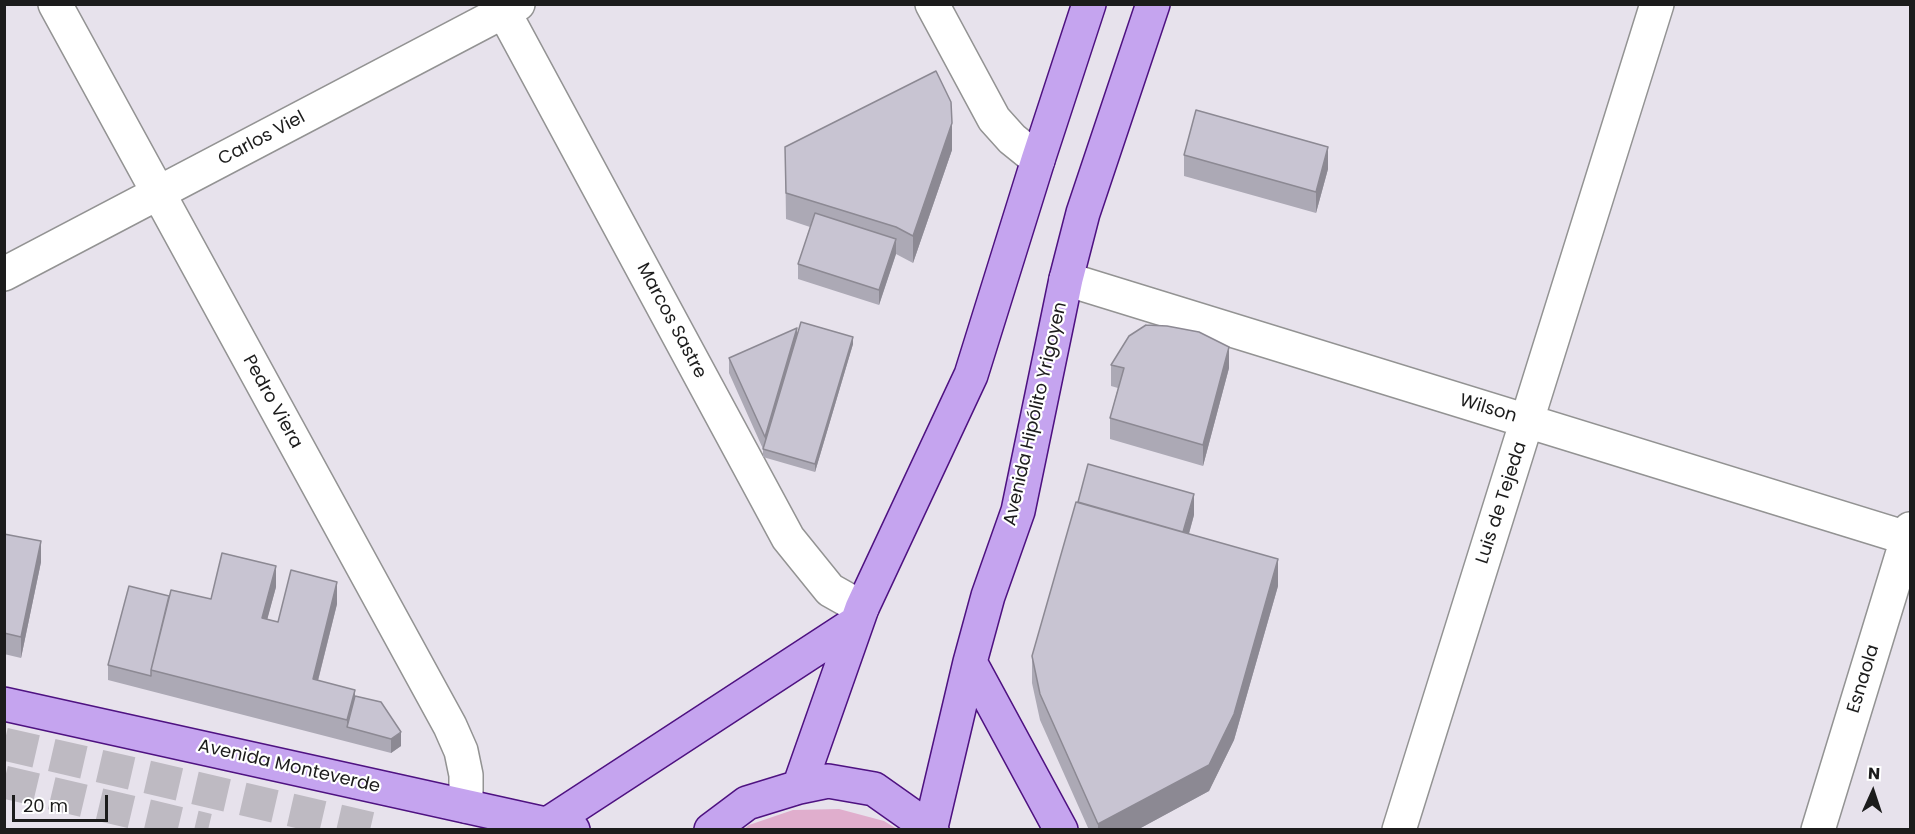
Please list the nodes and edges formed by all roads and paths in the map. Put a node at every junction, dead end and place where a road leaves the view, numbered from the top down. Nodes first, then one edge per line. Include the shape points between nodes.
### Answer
1 (56, 4) edge
2 (932, 4) edge
3 (1089, 4) edge
4 (1153, 4) edge
5 (1656, 4) edge
6 (511, 8) edge
7 (1038, 160) junction
8 (158, 194) junction
9 (4, 274) edge
10 (1066, 279) junction
11 (1528, 422) junction
12 (1910, 535) edge
13 (860, 615) junction
14 (970, 662) junction
15 (4, 704) edge
16 (798, 787) junction
17 (466, 806) junction
18 (560, 827) edge
19 (932, 828) edge
20 (711, 830) edge
21 (1061, 830) edge
22 (1399, 830) edge
23 (1818, 830) edge

1 - 8 street, Pedro Viera
2 - 7 street via 994,119
3 - 7 main road
4 - 10 main road, Avenida Hipólito Yrigoyen via 1083,213
5 - 11 street, Luis de Tejeda
6 - 8 street, Carlos Viel
6 - 13 street, Marcos Sastre via 788,538 830,590
7 - 13 main road via 971,375
8 - 9 street, Carlos Viel
8 - 17 street, Pedro Viera via 450,726 466,775
10 - 11 street, Wilson
10 - 14 main road, Avenida Hipólito Yrigoyen via 1017,511
11 - 12 street, Wilson
11 - 22 street, Luis de Tejeda
12 - 23 street, Esnaola
13 - 16 main road
13 - 18 main road
14 - 19 main road, Avenida Hipólito Yrigoyen
14 - 21 main road
15 - 17 main road, Avenida Monteverde
16 - 19 main road via 828,781 874,789
16 - 20 main road via 747,803
17 - 18 main road, Avenida Monteverde

